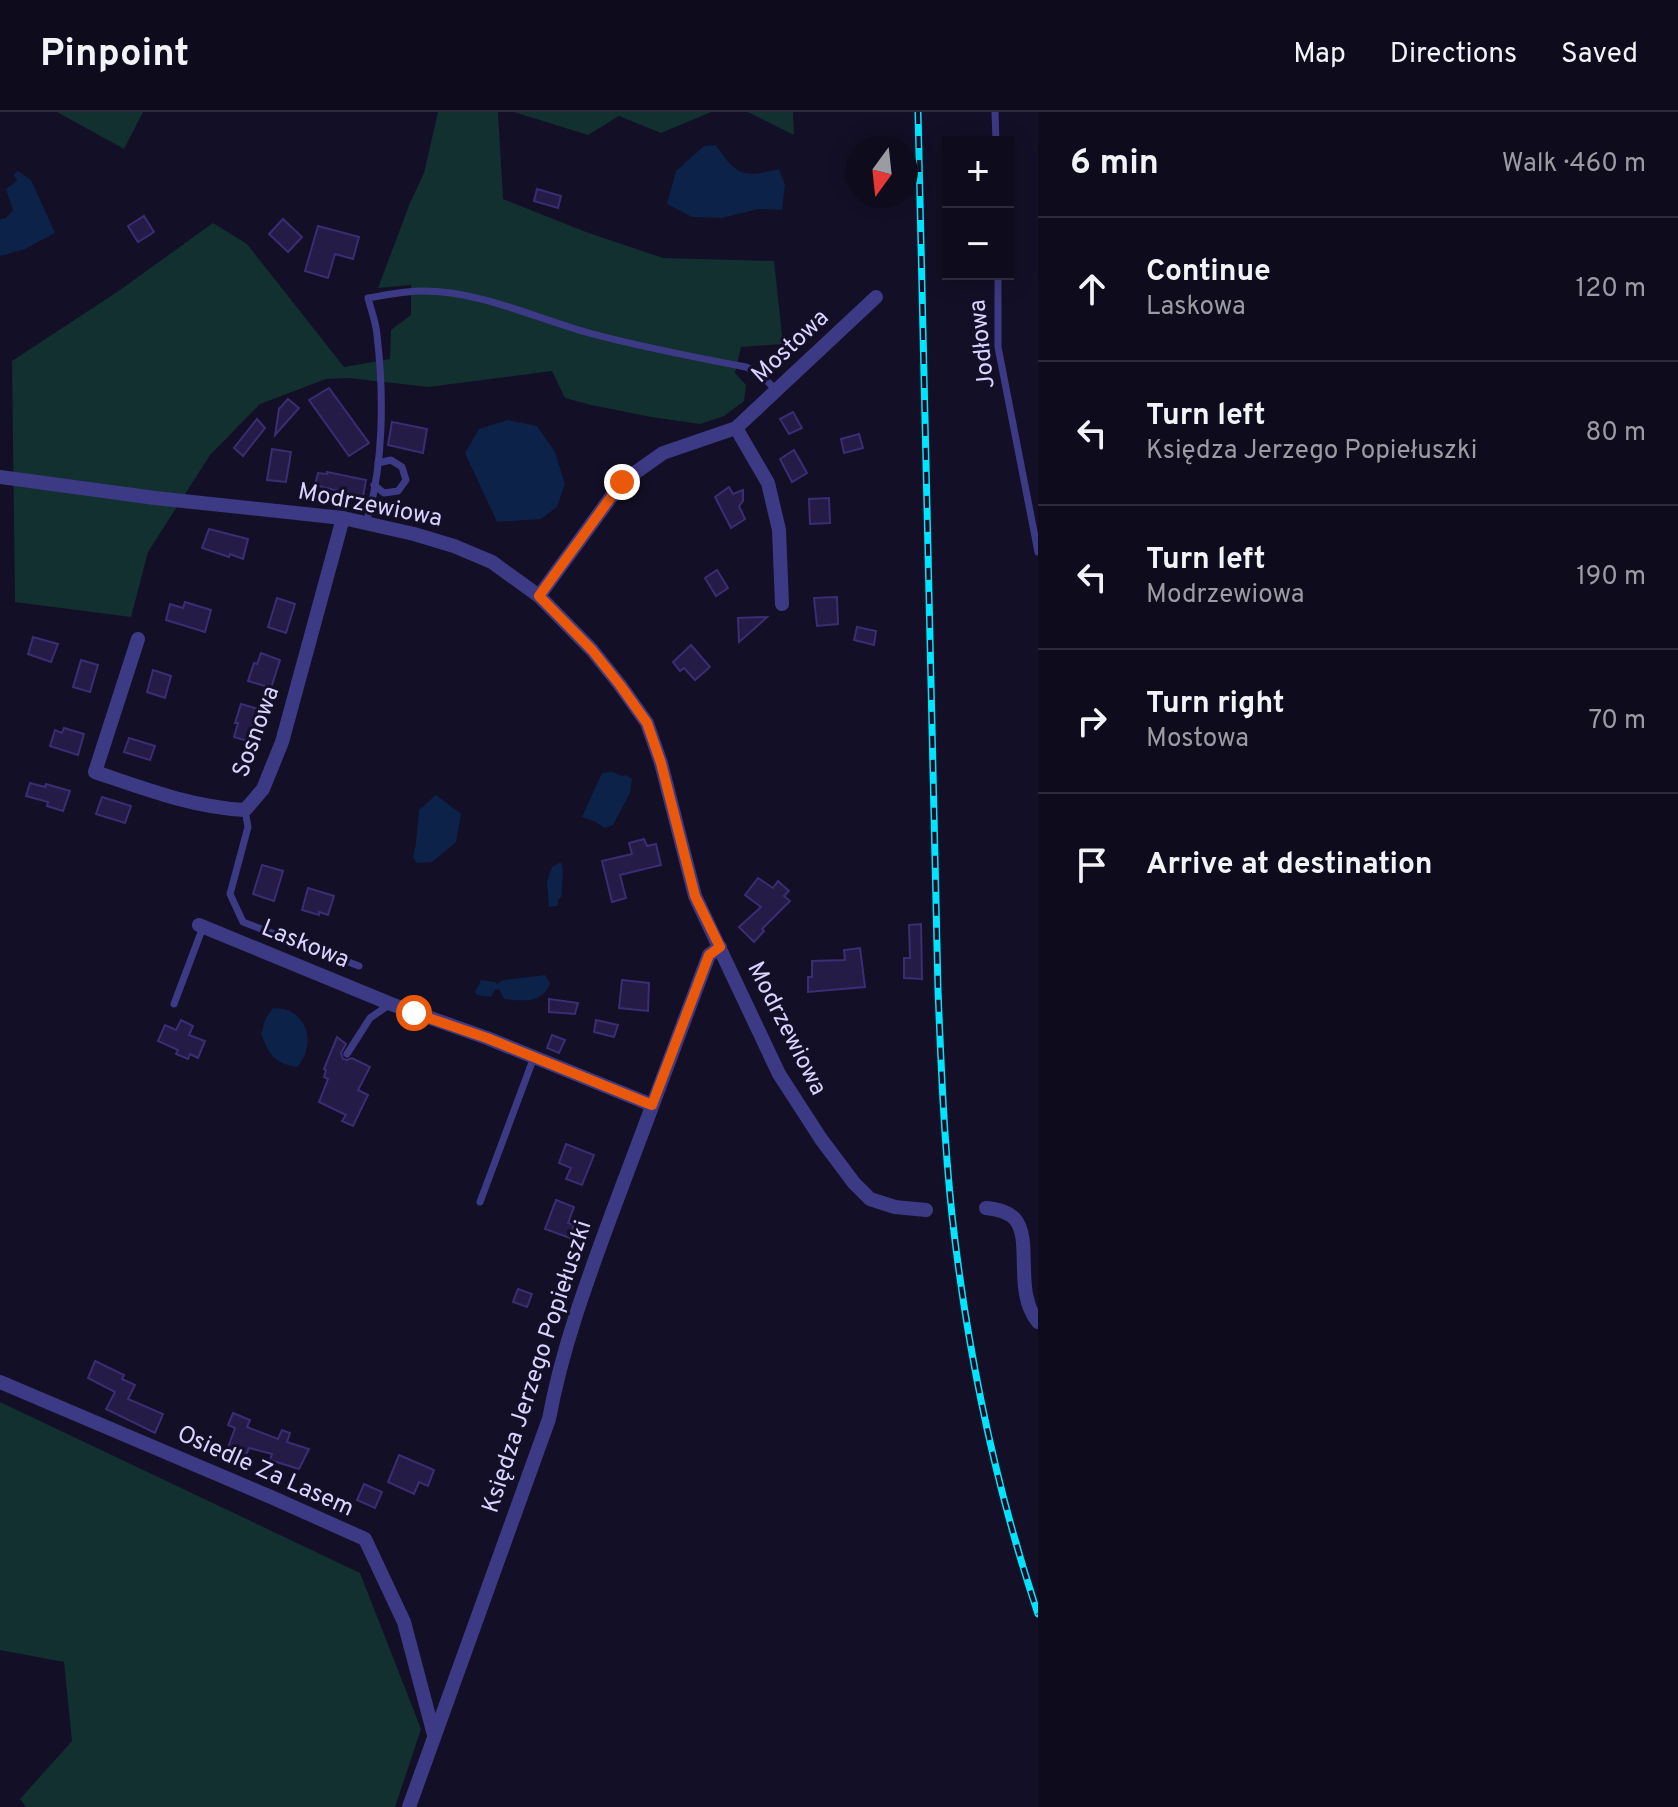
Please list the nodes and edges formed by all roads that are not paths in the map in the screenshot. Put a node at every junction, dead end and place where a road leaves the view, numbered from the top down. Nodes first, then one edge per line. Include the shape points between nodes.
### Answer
1 (995, 112) edge
2 (996, 136) edge
3 (998, 280) edge
4 (876, 297) dead end
5 (777, 391) junction
6 (736, 428) junction
7 (378, 463) junction
8 (0, 477) edge
9 (374, 485) junction
10 (343, 518) junction
11 (366, 523) junction
12 (1038, 552) edge
13 (539, 596) junction
14 (782, 604) dead end
15 (138, 639) dead end
16 (245, 810) junction
17 (201, 926) joint
18 (720, 947) junction
19 (359, 966) dead end
20 (174, 1004) dead end
21 (391, 1004) junction
22 (347, 1054) dead end
23 (534, 1057) junction
24 (652, 1105) junction
25 (480, 1202) dead end
26 (986, 1208) dead end
27 (926, 1210) dead end
28 (1031, 1276) edge
29 (1038, 1322) edge
30 (0, 1382) edge
31 (434, 1735) junction
32 (409, 1807) edge

1 - 2 lane
3 - 12 lane, Jodłowa via 998,347
4 - 5 street, Mostowa
5 - 6 street, Mostowa
5 - 7 lane via 746,367 629,344 453,293 421,290 368,298 377,332
6 - 13 street, Mostowa via 663,453 622,482
6 - 14 street via 768,483 779,530
7 - 9 lane
7 - 9 lane via 391,460 402,467 406,480 398,491 384,493
8 - 10 street, Modrzewiowa
9 - 11 lane
10 - 11 street, Modrzewiowa
10 - 16 street, Sosnowa via 282,742 263,789
11 - 13 street, Modrzewiowa via 454,546 492,562
13 - 18 street, Modrzewiowa via 592,650 647,723 695,896
15 - 16 street, Sosnowa via 95,772 179,800
16 - 19 lane via 248,827 230,894 243,922
17 - 20 lane, Laskowa
17 - 21 street, Laskowa
18 - 24 street, Księdza Jerzego Popiełuszki via 709,955
18 - 27 street, Modrzewiowa via 779,1074 854,1183 870,1199
21 - 22 lane via 370,1018
21 - 23 street, Laskowa
23 - 24 street, Laskowa
23 - 25 lane
24 - 31 street, Księdza Jerzego Popiełuszki via 578,1308 549,1419
26 - 28 street via 1013,1217 1021,1229
28 - 29 street via 1026,1298
30 - 31 street, Osiedle Za Lasem via 365,1539 404,1622
31 - 32 street, Księdza Jerzego Popiełuszki

